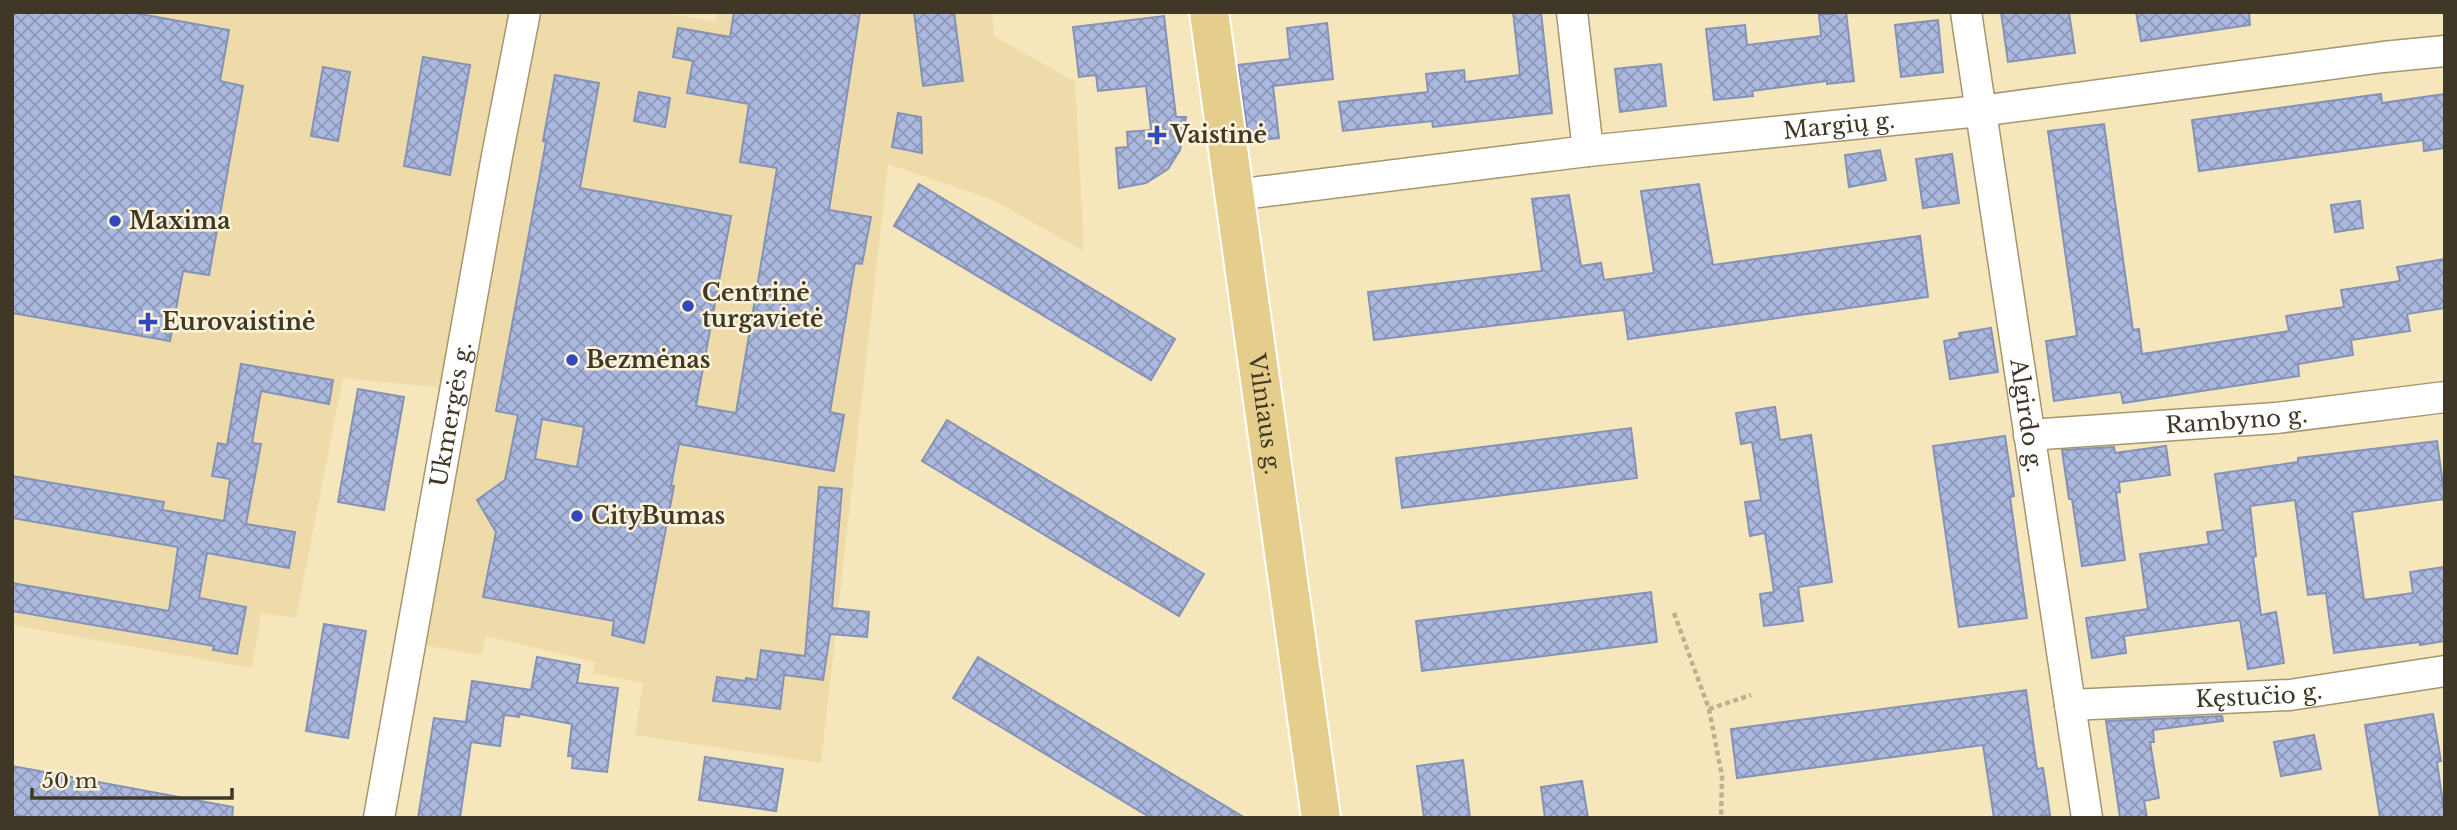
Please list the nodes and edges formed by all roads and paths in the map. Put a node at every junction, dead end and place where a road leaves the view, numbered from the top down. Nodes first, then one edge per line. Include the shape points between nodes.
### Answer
1 (525, 12) edge
2 (1209, 12) edge
3 (1572, 12) edge
4 (1966, 12) edge
5 (2445, 51) edge
6 (1980, 111) junction
7 (1588, 151) junction
8 (1234, 195) junction
9 (2445, 397) edge
10 (2029, 435) junction
11 (1674, 612) dead end
12 (2445, 671) edge
13 (1751, 695) dead end
14 (2070, 705) junction
15 (1709, 709) junction
16 (379, 818) edge
17 (1321, 818) edge
18 (1721, 818) edge
19 (2087, 818) edge

1 - 16 street, Ukmergės g.
2 - 8 main road, Vilniaus g.
3 - 7 street
4 - 6 street, Algirdo g.
5 - 6 street, Margių g.
6 - 7 street, Margių g.
6 - 10 street, Algirdo g.
7 - 8 street, Margių g.
8 - 17 main road, Vilniaus g.
9 - 10 street, Rambyno g. via 2276,418
10 - 14 street, Algirdo g.
11 - 15 path
12 - 14 street, Kęstučio g. via 2290,695
13 - 15 path
14 - 19 street, Algirdo g.
15 - 18 path via 1722,776

